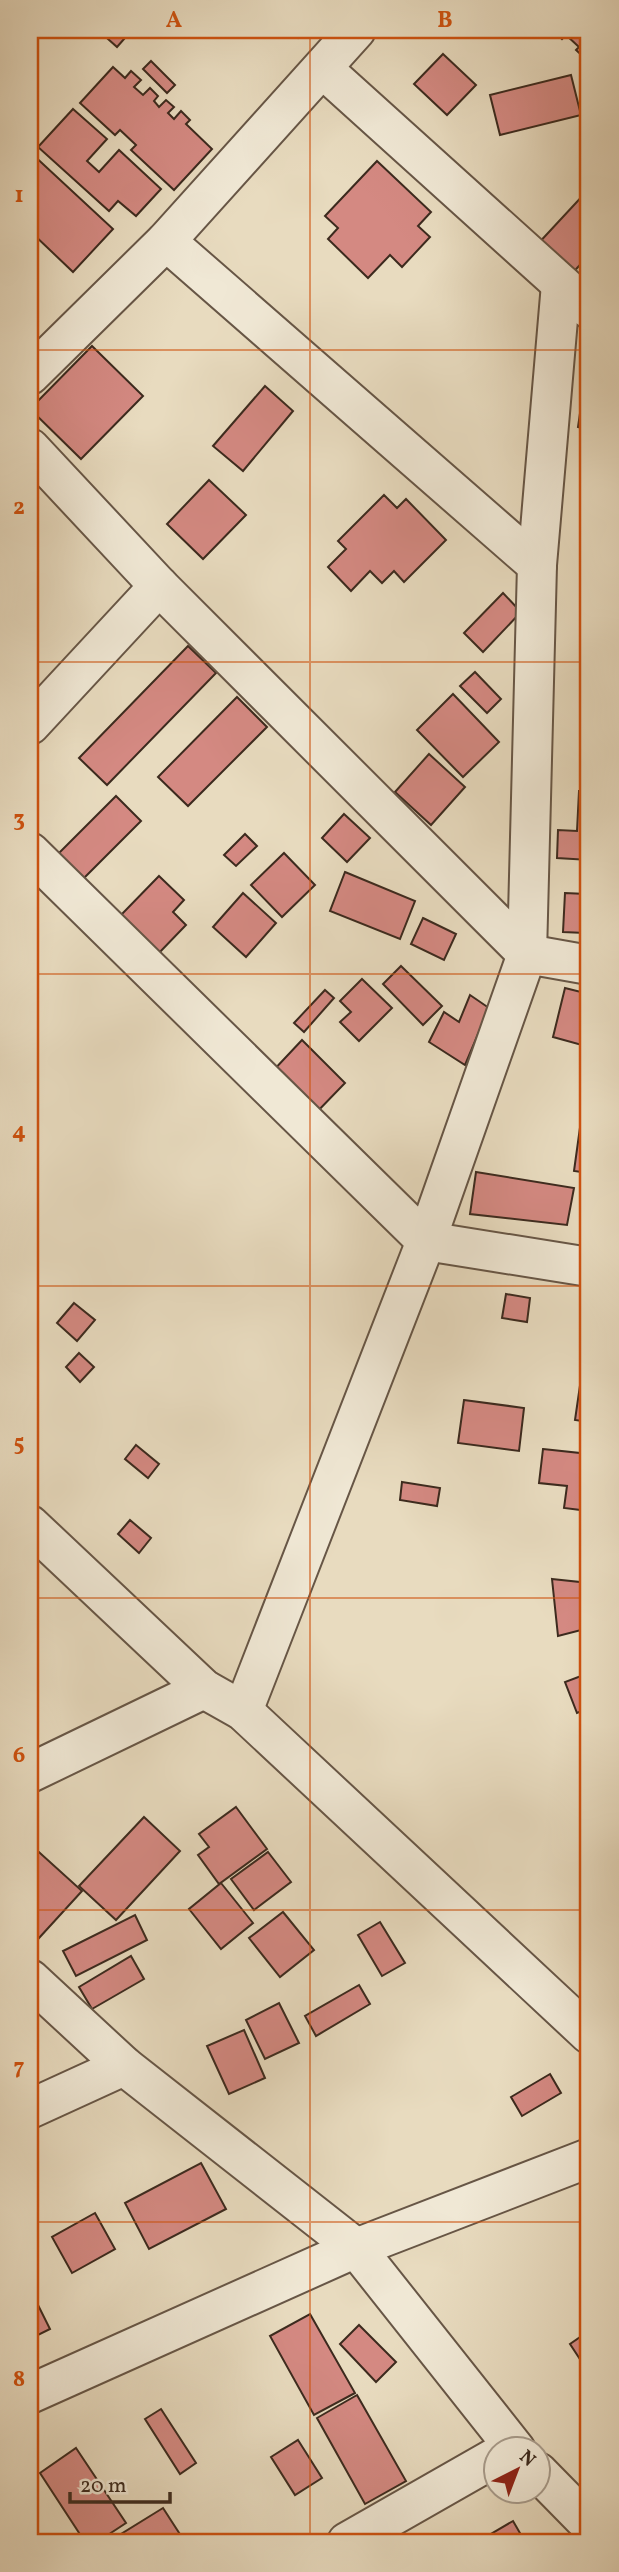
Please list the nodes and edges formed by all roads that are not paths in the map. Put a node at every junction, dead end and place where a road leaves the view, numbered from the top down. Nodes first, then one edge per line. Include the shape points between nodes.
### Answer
1 (356, 30) edge
2 (323, 69) junction
3 (166, 241) junction
4 (561, 284) junction
5 (589, 309) edge
6 (30, 375) edge
7 (30, 448) edge
8 (537, 565) junction
9 (159, 586) junction
10 (30, 725) edge
11 (30, 852) edge
12 (527, 954) junction
13 (589, 965) edge
14 (426, 1241) junction
15 (589, 1267) edge
16 (30, 1525) edge
17 (204, 1689) junction
18 (243, 1711) junction
19 (30, 1773) edge
20 (30, 1979) edge
21 (589, 2034) edge
22 (124, 2066) junction
23 (30, 2109) edge
24 (589, 2158) edge
25 (356, 2248) junction
26 (30, 2394) edge
27 (500, 2436) edge
28 (482, 2472) edge
29 (552, 2490) edge
30 (589, 2524) edge
31 (347, 2542) edge

1 - 2 street
2 - 3 street
2 - 4 street
3 - 6 street
3 - 8 street
4 - 5 street
4 - 8 street
7 - 9 street
8 - 12 street
9 - 10 street
9 - 12 street
11 - 14 street
12 - 13 street
12 - 14 street
14 - 15 street
14 - 18 street
16 - 17 street
17 - 18 street
17 - 19 street
18 - 21 street
20 - 22 street
22 - 23 street
22 - 25 street
24 - 25 street
25 - 26 street
25 - 27 street
28 - 31 street
29 - 30 street

